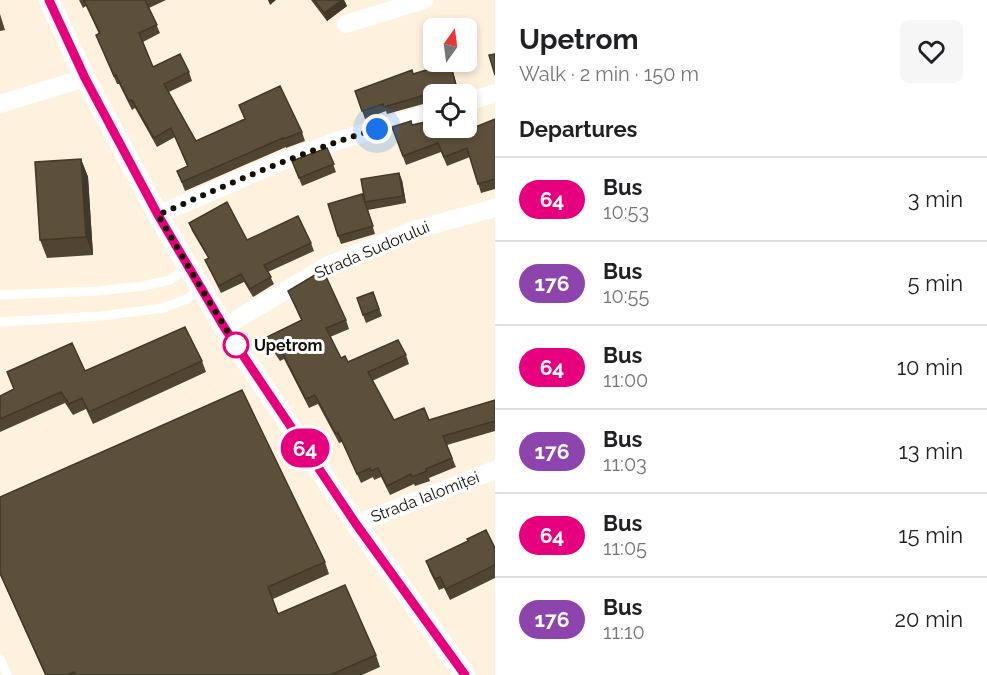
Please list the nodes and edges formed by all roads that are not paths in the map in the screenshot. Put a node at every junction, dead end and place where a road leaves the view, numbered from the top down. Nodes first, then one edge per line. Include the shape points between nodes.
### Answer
1 (49, 0) edge
2 (424, 0) edge
3 (346, 24) dead end
4 (85, 78) junction
5 (495, 93) edge
6 (477, 99) edge
7 (0, 104) edge
8 (423, 115) edge
9 (495, 208) edge
10 (158, 215) junction
11 (188, 267) junction
12 (201, 288) junction
13 (0, 295) edge
14 (0, 321) edge
15 (224, 327) junction
16 (495, 470) edge
17 (356, 524) junction
18 (0, 658) edge
19 (7, 675) edge
20 (465, 675) edge

1 - 4 street
2 - 3 street
4 - 7 street
4 - 10 street
5 - 6 street
8 - 10 street via 280,162
9 - 15 street, Strada Sudorului via 414,230 327,266
10 - 11 street
11 - 12 street
11 - 13 lane via 170,280 143,286
12 - 14 lane via 163,308 101,316
12 - 15 street
15 - 17 street
16 - 17 street, Strada Ialomiței
17 - 20 street
18 - 19 lane

